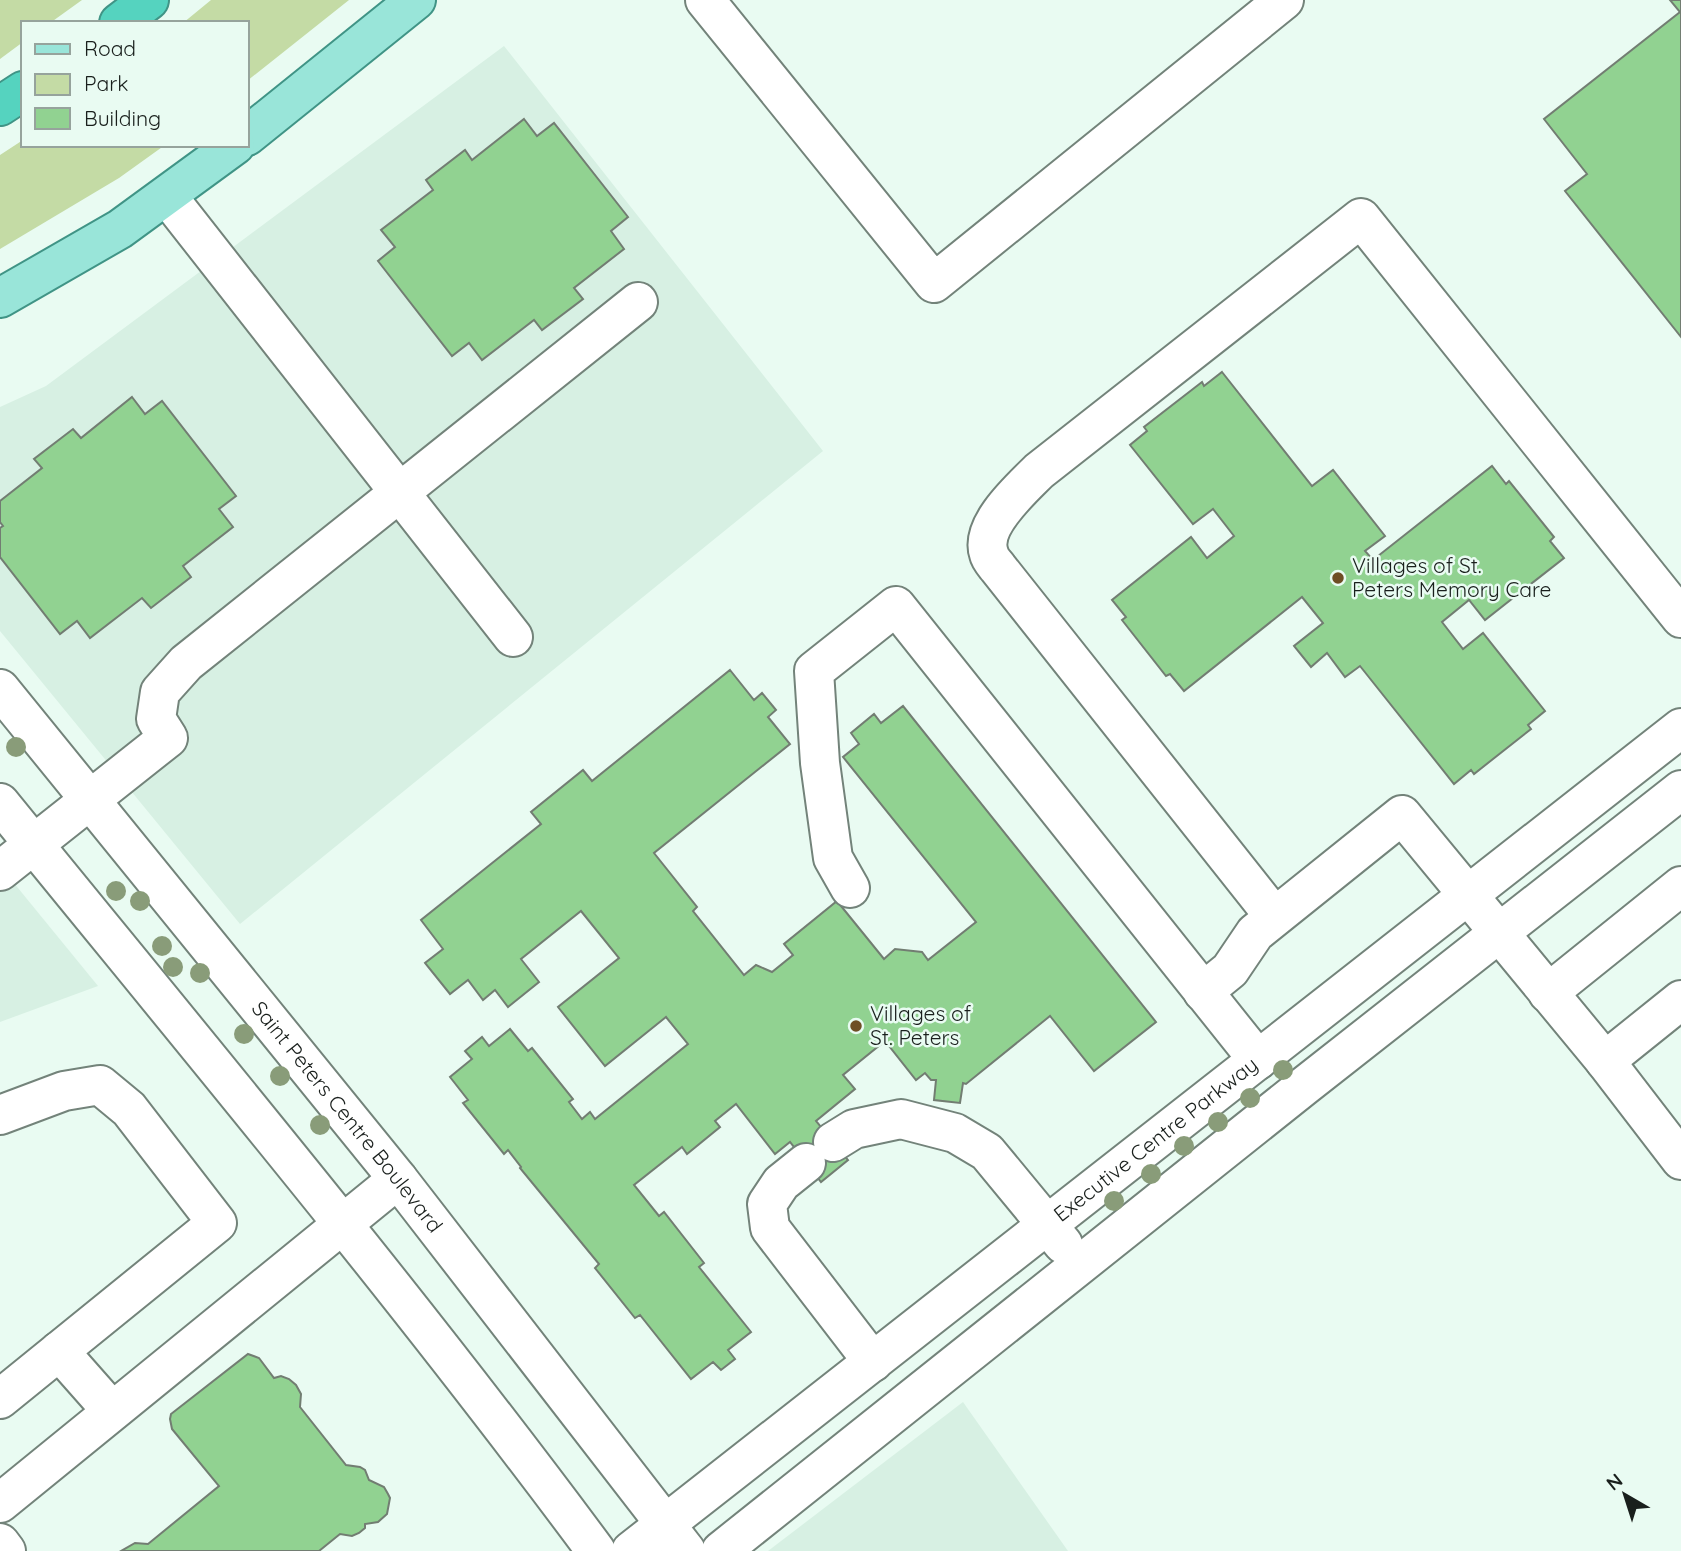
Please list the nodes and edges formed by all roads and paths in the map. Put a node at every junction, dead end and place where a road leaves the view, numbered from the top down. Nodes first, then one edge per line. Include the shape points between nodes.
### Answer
1 (149, 0) edge
2 (416, 0) edge
3 (705, 0) edge
4 (1284, 0) edge
5 (122, 21) edge
6 (21, 92) edge
7 (0, 106) edge
8 (248, 135) edge
9 (232, 147) edge
10 (167, 196) junction
11 (0, 299) edge
12 (638, 302) dead end
13 (399, 493) junction
14 (1681, 618) edge
15 (513, 637) dead end
16 (0, 689) edge
17 (1681, 728) edge
18 (1681, 790) edge
19 (90, 799) junction
20 (0, 803) edge
21 (34, 845) junction
22 (0, 871) edge
23 (1681, 886) edge
24 (850, 888) dead end
25 (1467, 895) junction
26 (1274, 916) junction
27 (1498, 933) junction
28 (1203, 992) junction
29 (1548, 993) junction
30 (1681, 1000) edge
31 (1258, 1060) junction
32 (1605, 1061) junction
33 (0, 1115) edge
34 (1674, 1137) edge
35 (398, 1179) junction
36 (1048, 1225) junction
37 (342, 1226) junction
38 (1080, 1264) junction
39 (59, 1351) junction
40 (873, 1362) junction
41 (0, 1399) edge
42 (112, 1411) junction
43 (0, 1503) edge
44 (675, 1537) edge
45 (0, 1543) edge
46 (6, 1551) edge
47 (596, 1551) edge
48 (631, 1551) edge
49 (721, 1551) edge

1 - 5 highway
2 - 8 main road
3 - 4 street via 934,283
6 - 7 highway
9 - 10 main road
10 - 11 main road
10 - 13 street
12 - 13 street
13 - 15 street
13 - 19 street via 186,663 160,692 156,719 168,738
14 - 26 street via 1361,218 1039,471 1014,497 987,538 989,555 998,568
16 - 19 street, Saint Peters Centre Boulevard
17 - 25 street, Executive Centre Parkway
18 - 27 street
19 - 21 street
19 - 35 street, Saint Peters Centre Boulevard
20 - 21 street
21 - 22 street
21 - 37 street
23 - 29 street
24 - 28 street via 833,858 814,671 896,606
25 - 26 street via 1402,815
25 - 27 street
25 - 31 street, Executive Centre Parkway
26 - 28 street via 1247,943 1230,970
27 - 29 street
27 - 38 street
28 - 31 street
29 - 32 street
30 - 32 street
31 - 36 street, Executive Centre Parkway
32 - 34 street
33 - 39 street via 64,1091 100,1084 129,1109 217,1223
35 - 37 street
35 - 44 street, Saint Peters Centre Boulevard
36 - 38 street
36 - 40 street, Executive Centre Parkway
36 - 40 street via 987,1152 955,1133 901,1119 854,1129 781,1183 766,1204 770,1227
37 - 42 street
37 - 47 street
38 - 49 street
39 - 41 street
39 - 42 street
40 - 44 street, Executive Centre Parkway
42 - 43 street
44 - 48 street, Executive Centre Parkway
45 - 46 street

